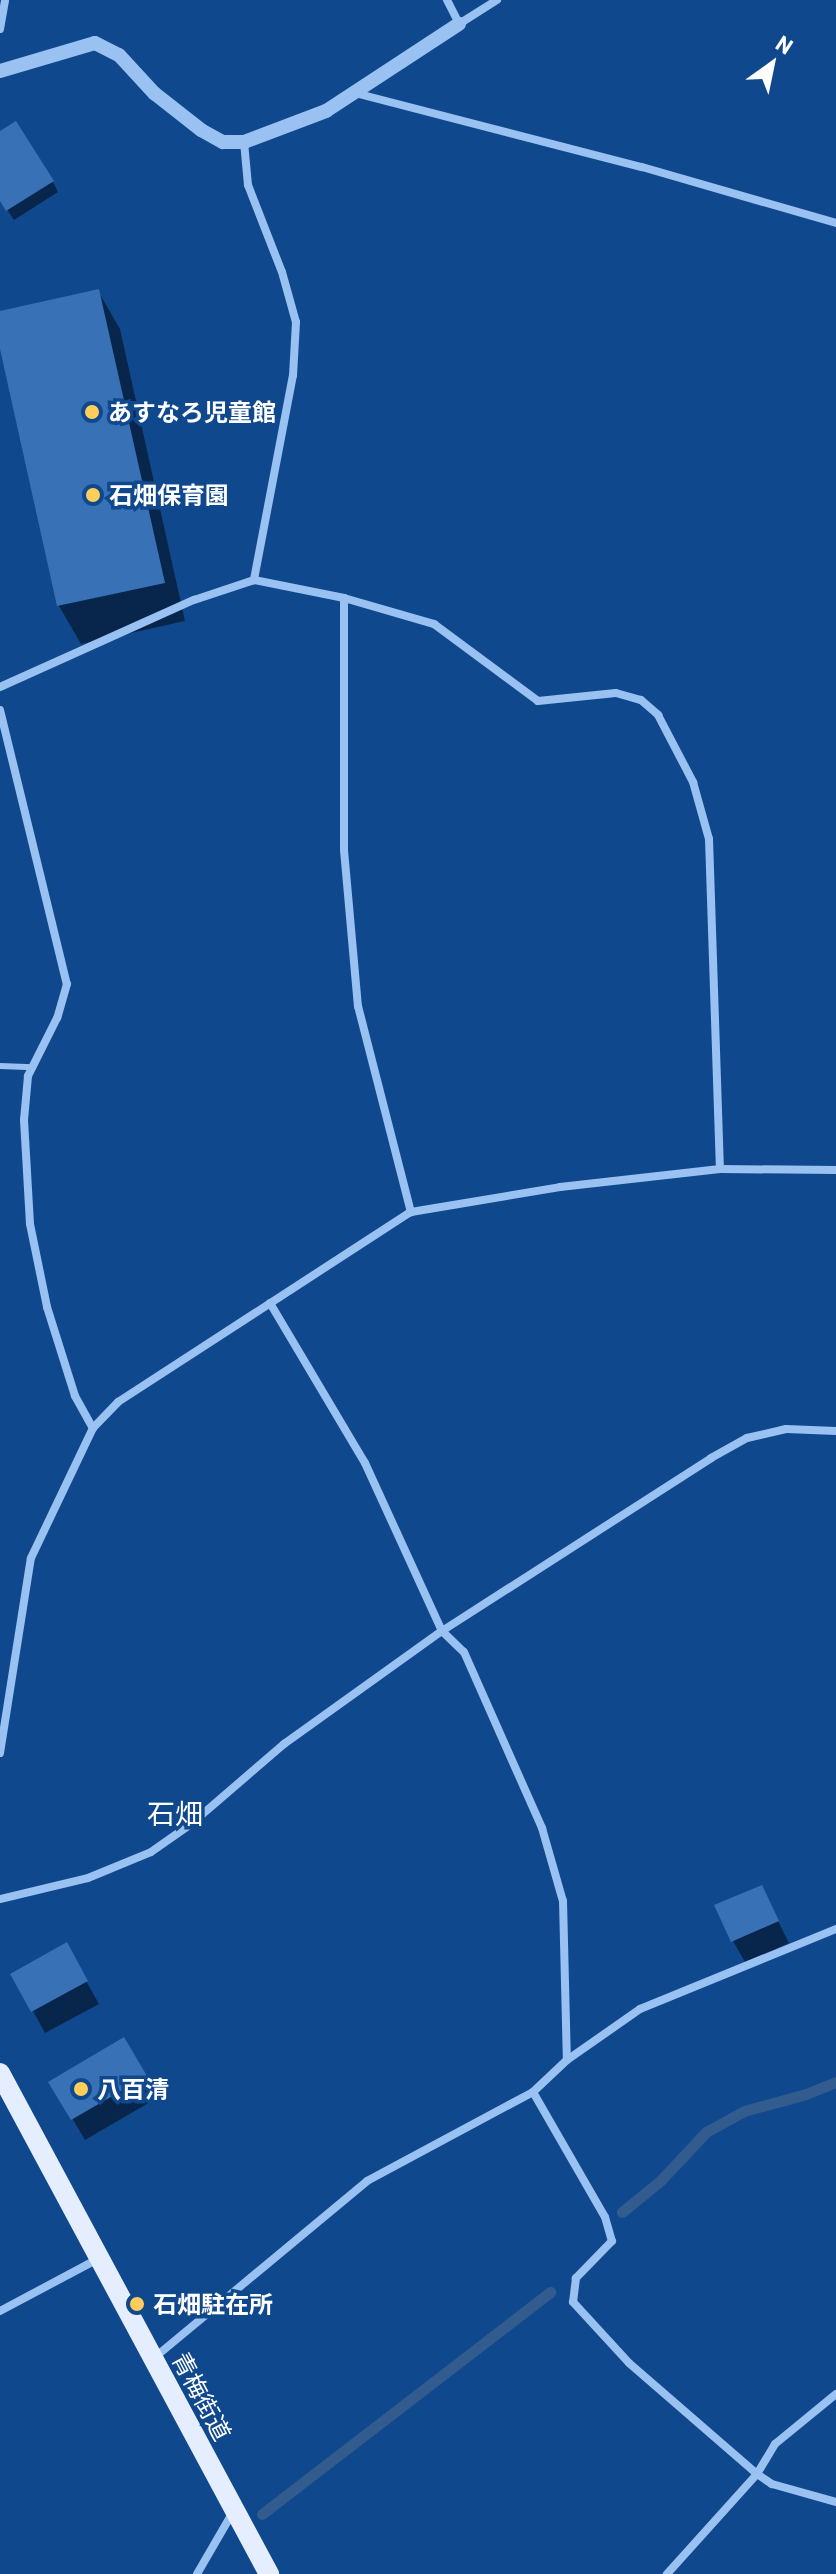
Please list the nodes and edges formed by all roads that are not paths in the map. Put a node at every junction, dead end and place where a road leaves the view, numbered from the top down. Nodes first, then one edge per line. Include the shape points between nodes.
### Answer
1 (5, 0) edge
2 (447, 0) edge
3 (497, 0) edge
4 (459, 24) junction
5 (0, 29) edge
6 (0, 71) edge
7 (355, 93) junction
8 (244, 142) junction
9 (836, 223) edge
10 (254, 580) junction
11 (344, 598) junction
12 (0, 687) edge
13 (0, 710) edge
14 (0, 1066) edge
15 (33, 1067) junction
16 (720, 1169) junction
17 (836, 1170) edge
18 (411, 1212) junction
19 (270, 1303) junction
20 (93, 1428) junction
21 (836, 1431) edge
22 (442, 1631) junction
23 (0, 1753) edge
24 (0, 1899) edge
25 (836, 1929) edge
26 (567, 2060) junction
27 (0, 2073) edge
28 (533, 2092) junction
29 (99, 2259) junction
30 (0, 2311) edge
31 (153, 2359) junction
32 (836, 2394) edge
33 (757, 2474) junction
34 (836, 2502) edge
35 (234, 2511) junction
36 (197, 2574) edge
37 (269, 2574) edge
38 (667, 2574) edge

1 - 5 street
2 - 4 street
3 - 4 street
4 - 7 street
6 - 8 street via 95,43 119,55 154,93 201,130 223,142
7 - 8 street via 301,123
7 - 9 street
8 - 10 street via 248,185 296,322 293,375
10 - 11 street
10 - 12 street via 194,600
11 - 16 street via 434,624 538,701 616,693 641,700 658,715 693,782 709,839
11 - 18 street via 344,850 358,1006
13 - 15 street via 67,984
14 - 15 lane
15 - 20 street via 24,1120 30,1224 47,1307 75,1396
16 - 17 street
16 - 18 street via 560,1187
18 - 19 street
19 - 20 street via 118,1402
19 - 22 street via 365,1463
20 - 23 street via 31,1558
21 - 22 street via 786,1429 747,1438
22 - 24 street via 284,1744 151,1852 88,1878
22 - 26 street via 464,1652 553,1856 563,1901
25 - 26 street via 640,2009
26 - 28 street
27 - 29 main road, 青梅街道
28 - 31 street via 367,2181
28 - 33 street via 605,2217 612,2241 576,2278 573,2302 629,2363
29 - 30 street
29 - 31 main road, 青梅街道
31 - 35 main road, 青梅街道
32 - 33 street via 775,2444
33 - 34 street via 772,2484
33 - 38 street
35 - 36 street
35 - 37 main road, 青梅街道

